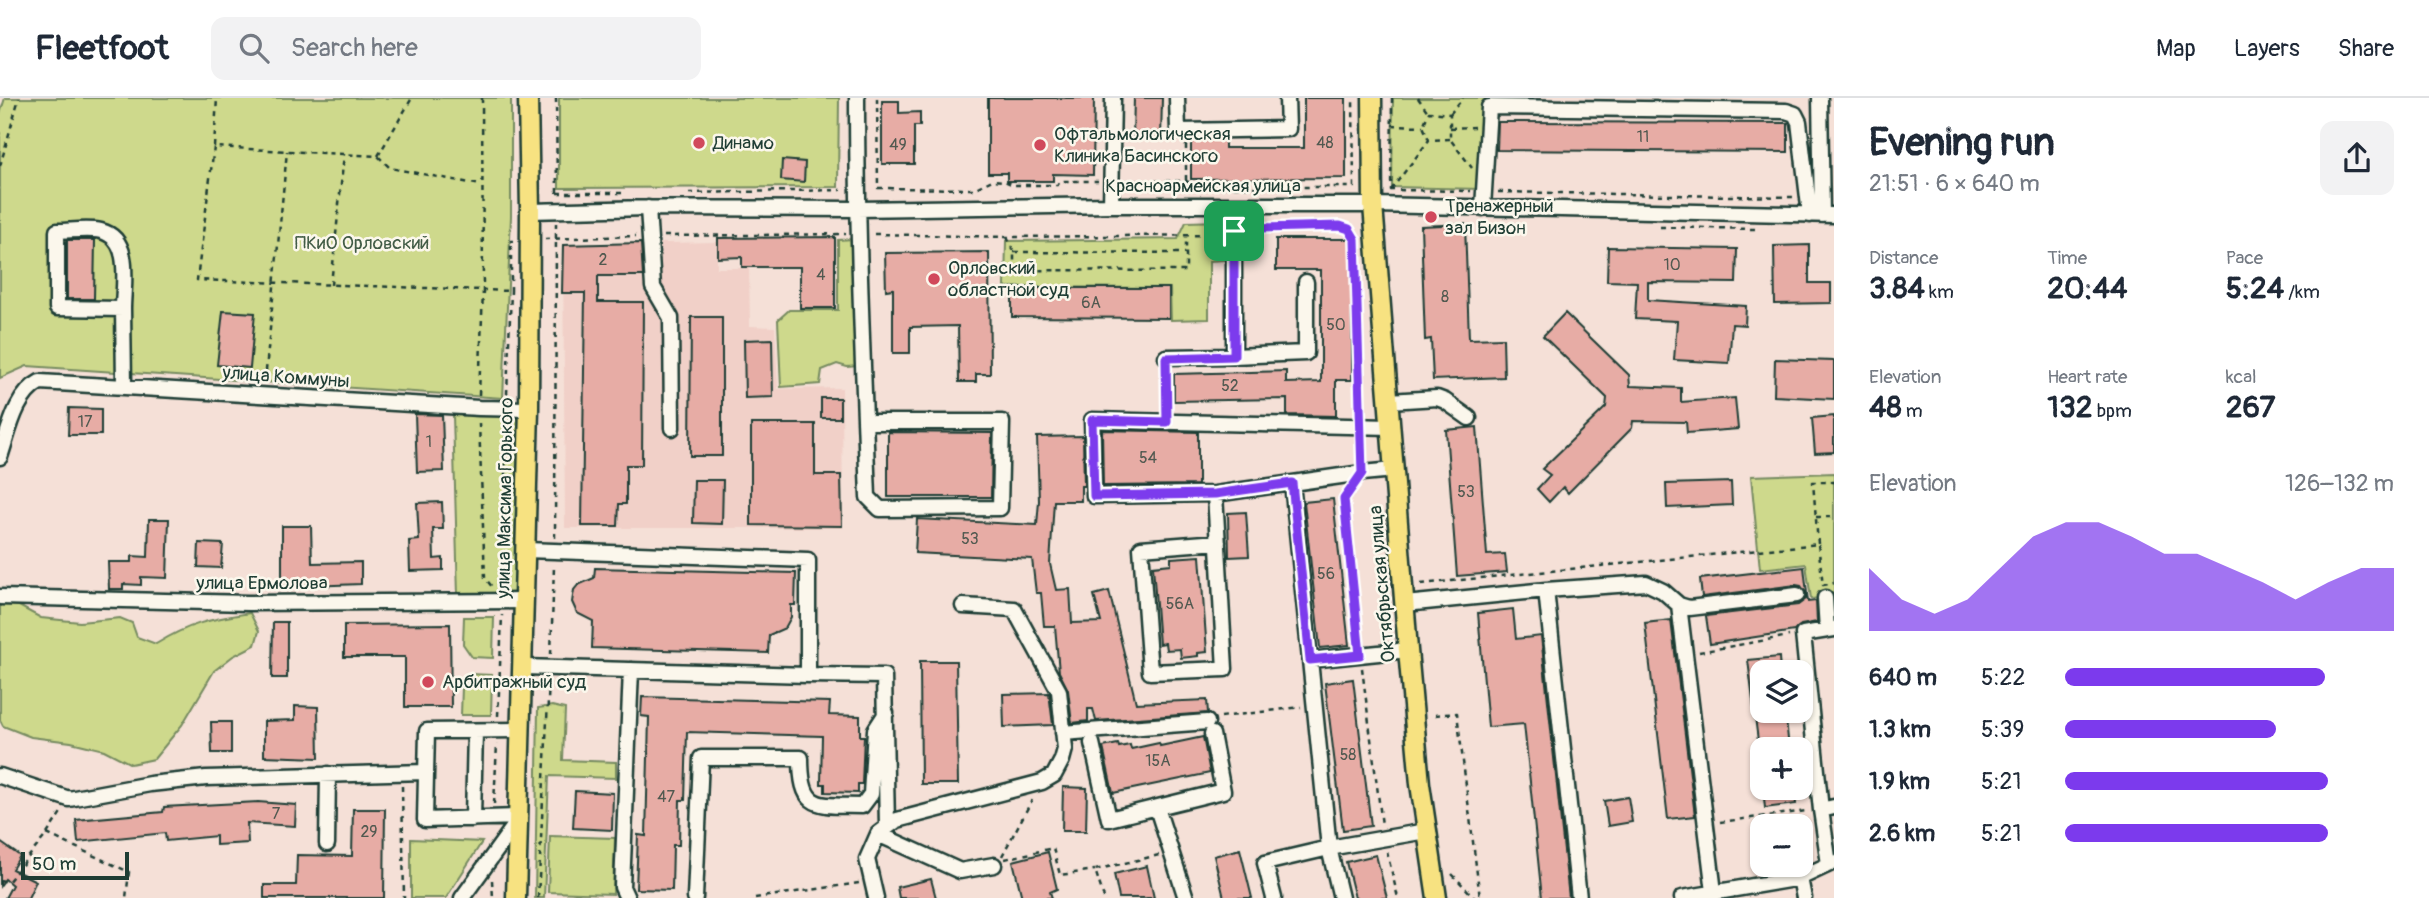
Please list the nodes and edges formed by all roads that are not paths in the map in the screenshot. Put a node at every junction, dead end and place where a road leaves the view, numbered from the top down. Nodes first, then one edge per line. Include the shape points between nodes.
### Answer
1 (528, 98) edge
2 (857, 98) edge
3 (1113, 98) edge
4 (1177, 98) edge
5 (1287, 98) edge
6 (1372, 98) edge
7 (1820, 98) edge
8 (1489, 103) edge
9 (1111, 205) junction
10 (1234, 205) junction
11 (1373, 205) junction
12 (648, 208) junction
13 (1483, 208) junction
14 (858, 209) junction
15 (530, 211) junction
16 (1822, 215) edge
17 (1306, 282) dead end
18 (123, 309) junction
19 (1234, 356) junction
20 (1166, 358) road end
21 (124, 385) junction
22 (1389, 401) junction
23 (529, 409) junction
24 (1469, 418) dead end
25 (865, 422) junction
26 (1391, 427) junction
27 (672, 428) dead end
28 (0, 457) edge
29 (1394, 470) junction
30 (1292, 483) junction
31 (1215, 494) junction
32 (1218, 542) junction
33 (526, 550) junction
34 (1546, 590) junction
35 (1797, 594) dead end
36 (0, 597) edge
37 (1825, 598) dead end
38 (524, 601) junction
39 (1405, 604) junction
40 (1678, 605) junction
41 (963, 606) dead end
42 (1831, 630) edge
43 (1408, 650) junction
44 (1310, 660) junction
45 (523, 667) junction
46 (631, 670) junction
47 (808, 675) junction
48 (886, 713) junction
49 (520, 730) junction
50 (475, 731) junction
51 (1063, 733) junction
52 (1092, 743) dead end
53 (425, 772) junction
54 (328, 774) junction
55 (0, 776) edge
56 (1157, 808) junction
57 (1827, 808) edge
58 (473, 819) junction
59 (517, 820) junction
60 (882, 830) junction
61 (1426, 831) junction
62 (327, 844) dead end
63 (1329, 848) junction
64 (1831, 863) edge
65 (994, 864) dead end
66 (1800, 878) junction
67 (1714, 892) junction
68 (462, 898) edge
69 (516, 898) edge
70 (627, 898) edge
71 (695, 898) edge
72 (876, 898) edge
73 (1186, 898) edge
74 (1274, 898) edge
75 (1341, 898) edge
76 (1437, 898) edge
77 (1579, 898) edge
78 (1682, 898) edge
79 (1804, 898) edge

1 - 15 main road, улица Максима Горького
2 - 14 street
3 - 9 street
4 - 5 street via 1178,131 1288,129
6 - 11 main road, Октябрьская улица
7 - 16 street
8 - 13 street
8 - 16 street via 1795,114 1809,198
9 - 10 street, Красноармейская улица
9 - 14 street, Красноармейская улица
10 - 11 street, Красноармейская улица
10 - 19 street
11 - 13 street, Красноармейская улица
11 - 22 main road, Октябрьская улица
12 - 14 street, Красноармейская улица
12 - 15 street, Красноармейская улица
12 - 27 street via 653,287 671,318
13 - 16 street, Красноармейская улица
14 - 25 street
15 - 23 main road, улица Максима Горького
17 - 19 street via 1306,354
18 - 18 street via 57,308 57,231 102,231 113,238 124,260
18 - 21 street
19 - 20 street
21 - 23 street, улица Коммуны
21 - 28 street, улица Коммуны via 40,382 31,386 18,406
22 - 24 street via 1437,398
22 - 26 main road, Октябрьская улица
23 - 33 main road, улица Максима Горького
25 - 25 street via 868,497 880,509 1000,508 1002,422
26 - 29 main road, Октябрьская улица
26 - 31 street via 1092,420 1094,496
29 - 30 street
29 - 39 main road, Октябрьская улица
30 - 31 street
30 - 44 street
31 - 32 street
32 - 32 street via 1225,669 1150,672 1141,548
33 - 38 main road, улица Максима Горького
33 - 47 street via 808,560
34 - 39 street
34 - 40 street via 1646,583
34 - 77 street
35 - 40 street via 1703,608
36 - 38 street, улица Ермолова via 248,603
37 - 42 street
38 - 45 main road, улица Максима Горького
39 - 43 main road, Октябрьская улица
40 - 67 street
41 - 51 street via 1014,609 1059,691
42 - 57 street via 1803,634
43 - 44 street
43 - 61 main road, Октябрьская улица
44 - 63 street
45 - 46 street
45 - 49 main road, улица Максима Горького
46 - 47 street
46 - 70 street via 622,887
47 - 48 street via 884,676
48 - 60 street
48 - 71 street via 875,730 871,794 862,806 820,805 808,797 801,784 801,758 701,758
49 - 50 street
49 - 59 main road, улица Максима Горького
50 - 53 street via 427,731
50 - 58 street
51 - 56 street via 1210,728 1223,791
51 - 60 street via 1062,760 1054,775 1042,782 897,820
52 - 56 street via 1109,819
53 - 54 street
53 - 58 street via 425,820
54 - 55 street via 206,778 69,799
54 - 62 street
56 - 73 street
57 - 64 street
58 - 59 street
59 - 68 street
59 - 69 main road, улица Максима Горького
60 - 65 street via 960,871
60 - 72 street via 867,859
61 - 63 street
61 - 76 main road, Октябрьская улица
63 - 74 street via 1265,863
63 - 75 street
64 - 66 street
66 - 67 street
66 - 79 street
67 - 78 street

